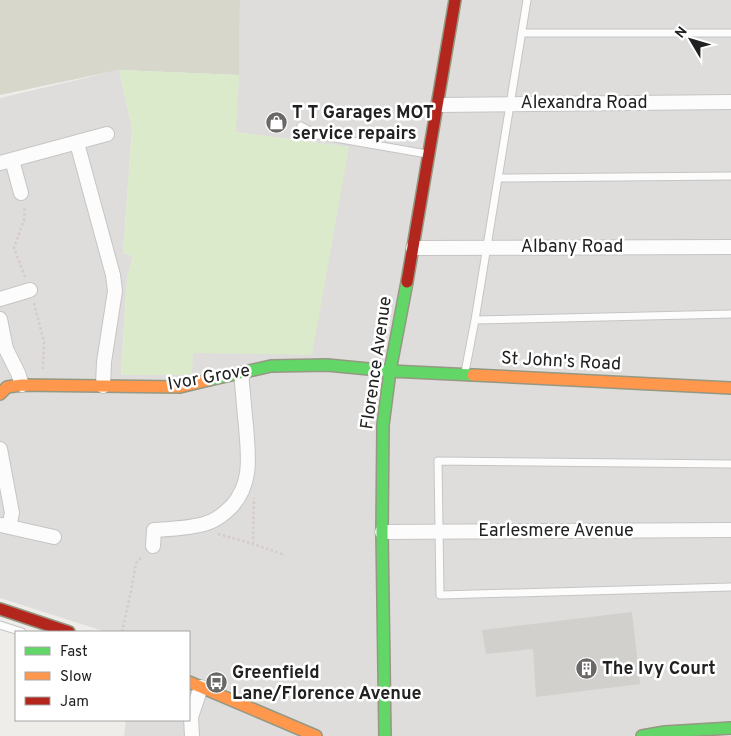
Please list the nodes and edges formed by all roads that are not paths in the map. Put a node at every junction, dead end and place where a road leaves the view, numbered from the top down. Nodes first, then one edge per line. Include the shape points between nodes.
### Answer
1 (455, 0) edge
2 (527, 0) edge
3 (522, 33) junction
4 (731, 33) edge
5 (731, 102) edge
6 (510, 104) junction
7 (438, 105) junction
8 (301, 126) dead end
9 (107, 134) dead end
10 (77, 143) junction
11 (429, 154) junction
12 (6, 162) edge
13 (731, 176) edge
14 (498, 178) junction
15 (21, 193) dead end
16 (731, 247) edge
17 (413, 248) junction
18 (486, 248) junction
19 (30, 290) dead end
20 (0, 299) edge
21 (731, 314) edge
22 (0, 318) edge
23 (474, 320) junction
24 (390, 371) junction
25 (241, 373) junction
26 (465, 375) junction
27 (22, 385) junction
28 (104, 386) junction
29 (731, 388) edge
30 (0, 394) edge
31 (0, 450) edge
32 (731, 464) edge
33 (5, 526) edge
34 (731, 530) edge
35 (382, 532) junction
36 (440, 532) junction
37 (54, 537) dead end
38 (153, 546) road end
39 (731, 587) edge
40 (0, 609) edge
41 (0, 626) edge
42 (18, 631) edge
43 (66, 631) edge
44 (195, 684) edge
45 (731, 728) edge
46 (192, 736) edge
47 (316, 736) edge
48 (385, 736) edge
49 (642, 736) edge

1 - 7 street, Florence Avenue
2 - 3 lane
3 - 4 lane
3 - 6 lane
5 - 6 street, Alexandra Road
6 - 7 street, Alexandra Road
6 - 14 lane
7 - 11 street, Florence Avenue
8 - 11 lane via 318,135
9 - 10 street
10 - 12 street
10 - 28 street via 115,291 104,362
11 - 17 street, Florence Avenue
12 - 15 street
13 - 14 lane
14 - 18 lane
16 - 18 street, Albany Road
17 - 18 street, Albany Road
17 - 24 street, Florence Avenue
18 - 23 lane
19 - 20 street
21 - 23 lane
22 - 27 street via 6,349
23 - 26 lane
24 - 25 street, Ivor Grove via 327,365 271,366
24 - 26 street, St John's Road
24 - 35 street, Florence Avenue via 383,425
25 - 28 street, Ivor Grove via 180,387
25 - 38 street via 249,460 244,490 228,510 207,524 154,530
26 - 29 street, St John's Road
27 - 28 street, Ivor Grove
27 - 30 street, Ivor Grove via 7,387
31 - 33 street via 12,513
32 - 36 lane via 438,461
33 - 37 street
34 - 36 street, Earlesmere Avenue
35 - 36 street, Earlesmere Avenue
35 - 48 street, Florence Avenue
36 - 39 lane via 440,595
40 - 43 street
41 - 42 lane
44 - 46 street
44 - 47 street
45 - 49 street

